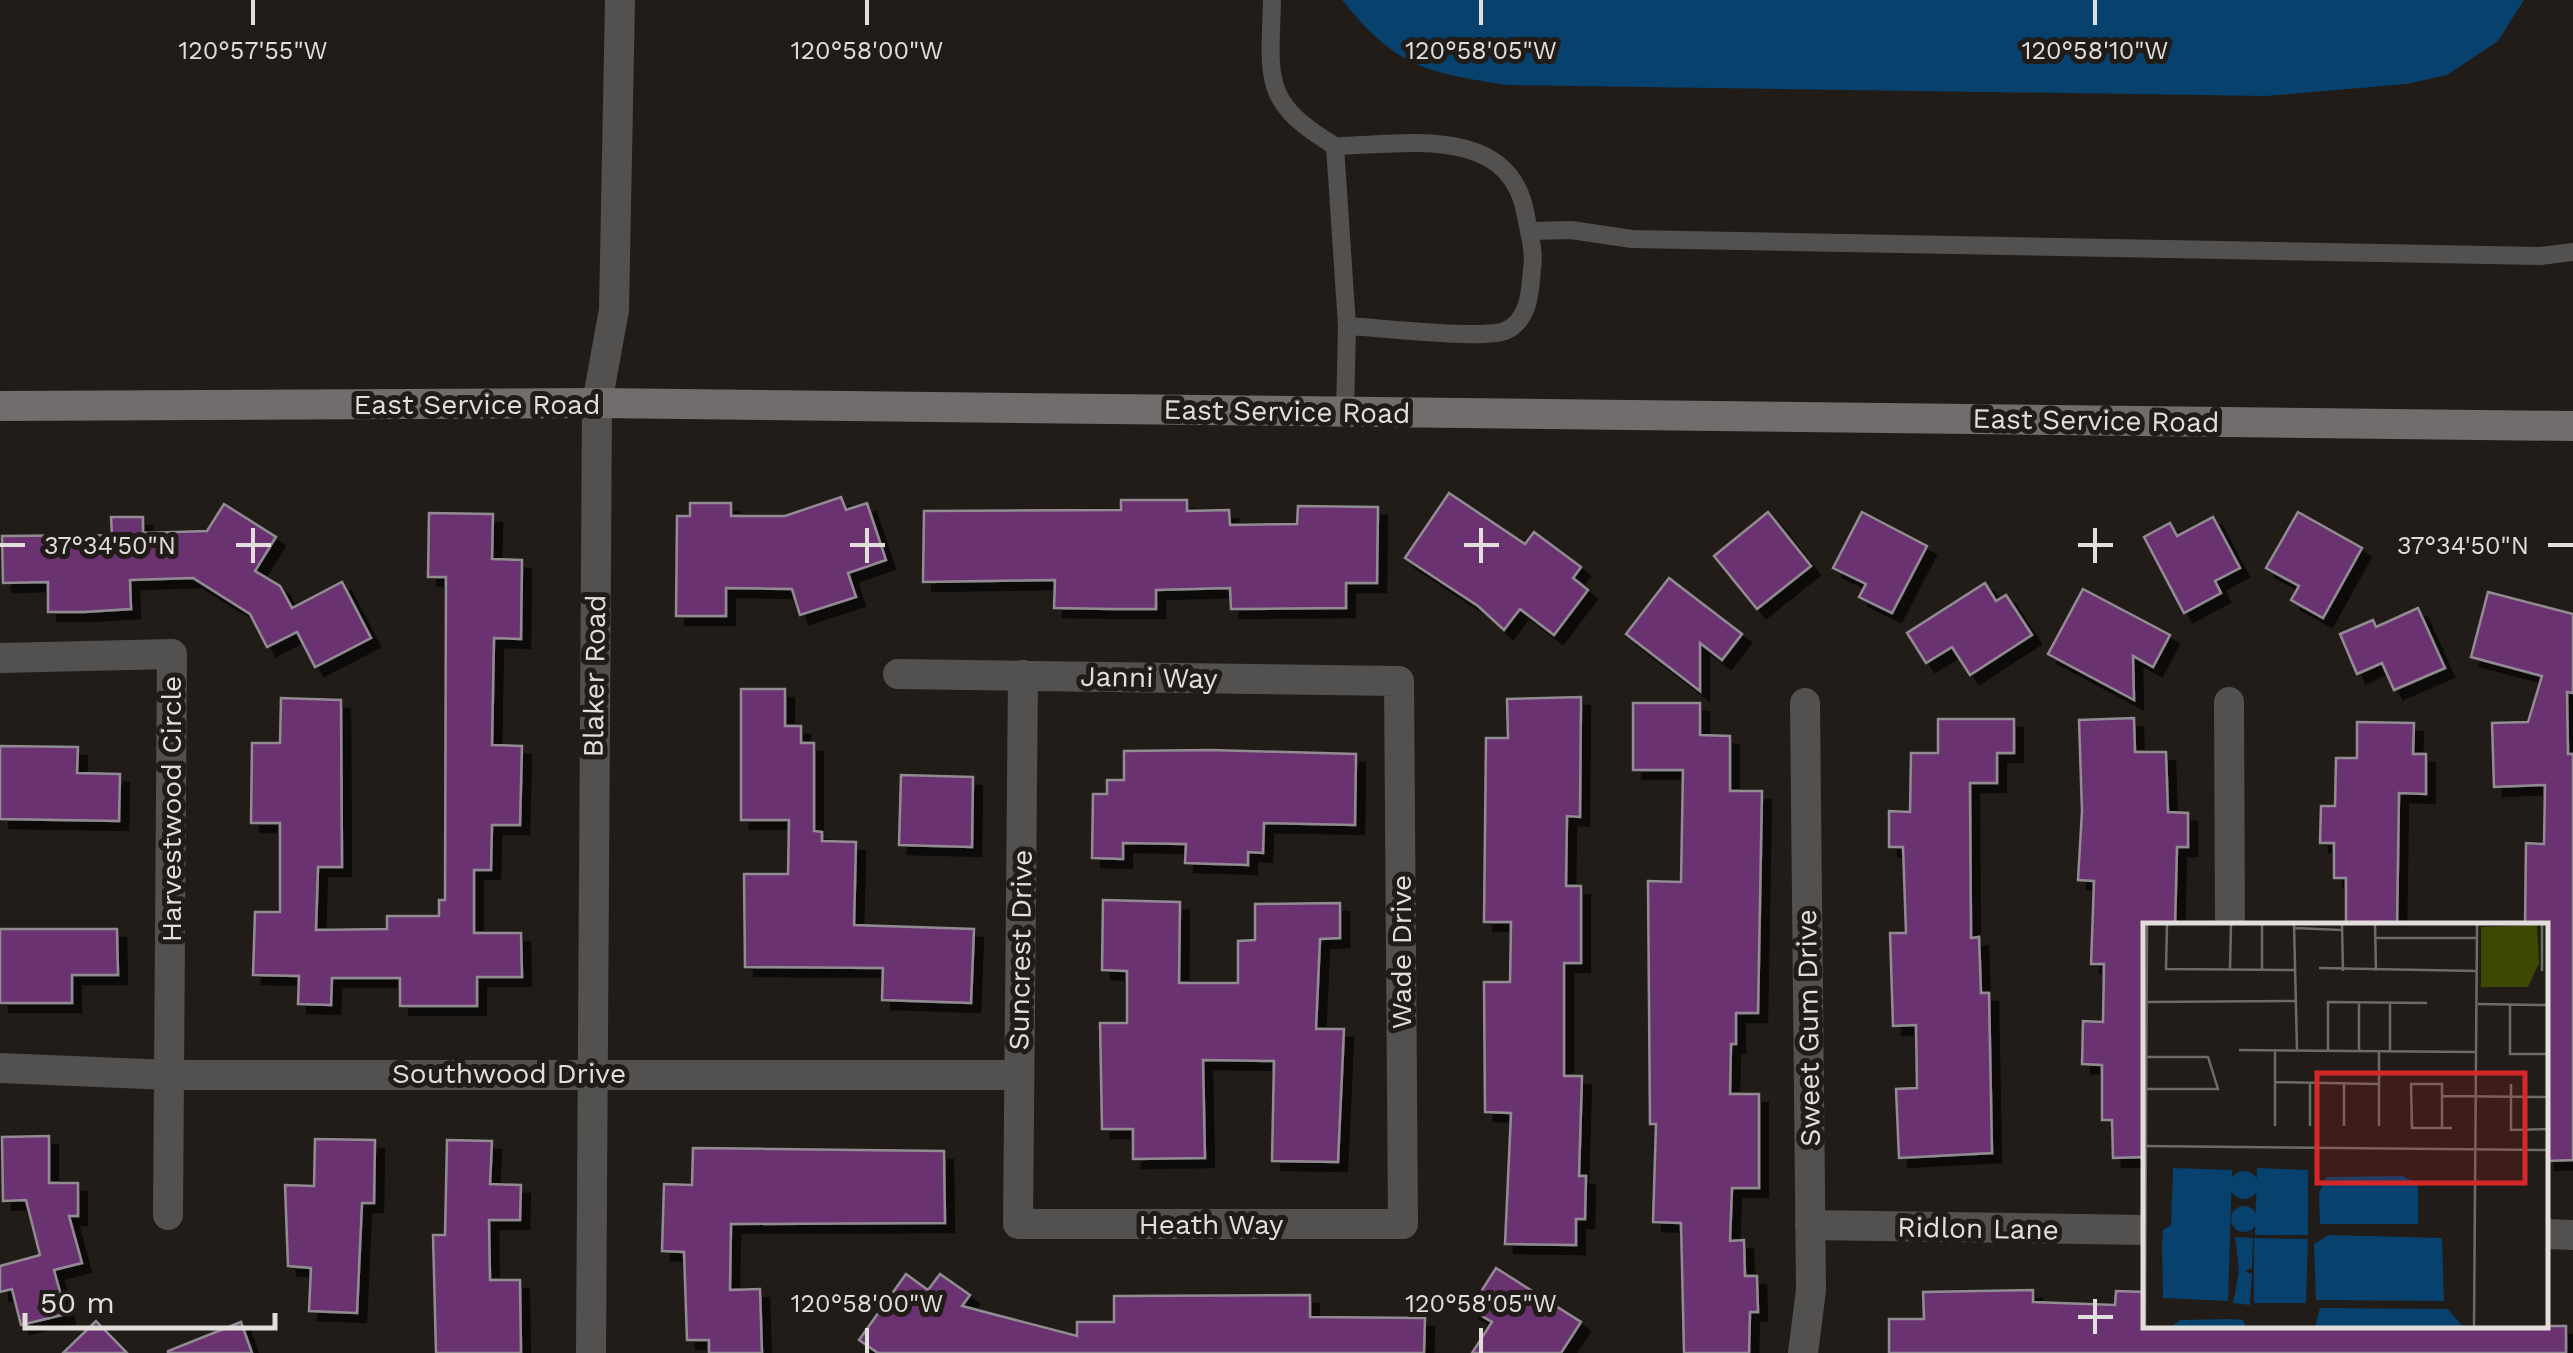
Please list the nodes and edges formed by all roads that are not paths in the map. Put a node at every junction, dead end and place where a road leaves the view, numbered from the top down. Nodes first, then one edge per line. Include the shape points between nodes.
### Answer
1 (620, 0) edge
2 (1272, 0) edge
3 (1335, 146) junction
4 (1529, 231) junction
5 (2573, 252) edge
6 (1346, 326) junction
7 (597, 403) junction
8 (0, 406) edge
9 (1345, 412) junction
10 (2573, 426) edge
11 (0, 658) edge
12 (898, 674) dead end
13 (1022, 676) junction
14 (1399, 681) joint
15 (2229, 702) dead end
16 (1806, 703) dead end
17 (2230, 923) edge
18 (0, 1068) edge
19 (590, 1072) junction
20 (170, 1075) junction
21 (1018, 1075) junction
22 (168, 1215) dead end
23 (1018, 1224) joint
24 (1403, 1224) joint
25 (1810, 1225) junction
26 (2143, 1230) edge
27 (591, 1353) edge
28 (1803, 1353) edge

1 - 7 street, Blaker Road via 614,310
2 - 3 lane via 1272,86 1303,127
3 - 4 lane via 1438,142 1474,150 1502,164 1524,198
3 - 6 lane
4 - 5 lane via 1632,240
4 - 6 lane via 1534,260 1527,309 1507,330
6 - 9 lane
7 - 8 street, East Service Road
7 - 9 street, East Service Road
7 - 19 street, Blaker Road
9 - 10 street, East Service Road
11 - 20 street, Harvestwood Circle via 172,654
12 - 13 street, Janni Way
13 - 14 street, Janni Way
13 - 21 street, Suncrest Drive
14 - 24 street, Wade Drive
15 - 17 street
16 - 25 street, Sweet Gum Drive
18 - 20 street, Southwood Drive
19 - 20 street, Southwood Drive
19 - 21 street, Southwood Drive
19 - 27 street, Blaker Road
20 - 22 street
21 - 23 street, Suncrest Drive
23 - 24 street, Heath Way
25 - 26 street, Ridlon Lane
25 - 28 street, Sweet Gum Drive

